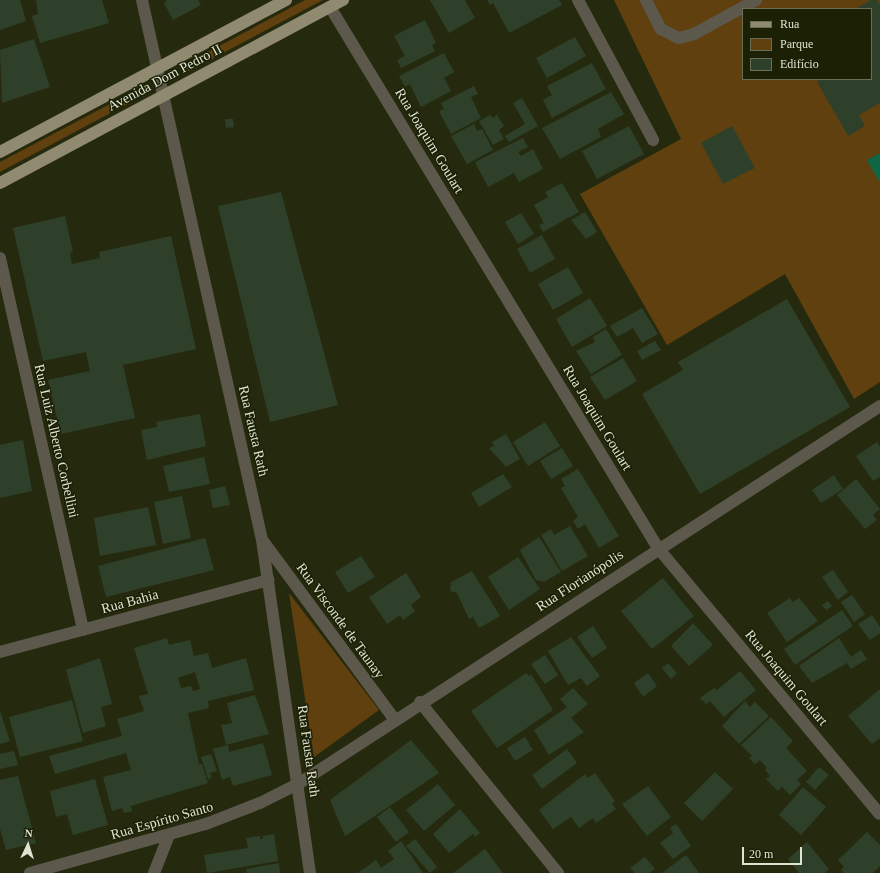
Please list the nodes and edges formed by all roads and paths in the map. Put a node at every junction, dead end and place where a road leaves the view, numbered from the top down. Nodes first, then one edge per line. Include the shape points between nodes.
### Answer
1 (142, 0) edge
2 (286, 0) edge
3 (343, 0) edge
4 (578, 0) edge
5 (646, 0) edge
6 (756, 0) edge
7 (330, 7) junction
8 (157, 69) junction
9 (163, 97) junction
10 (653, 140) dead end
11 (0, 152) edge
12 (0, 183) edge
13 (0, 258) edge
14 (880, 406) edge
15 (262, 540) junction
16 (658, 548) junction
17 (268, 580) junction
18 (83, 630) junction
19 (0, 652) edge
20 (420, 702) junction
21 (394, 719) junction
22 (298, 784) junction
23 (880, 814) edge
24 (169, 835) junction
25 (30, 873) edge
26 (154, 873) edge
27 (310, 873) edge
28 (558, 873) edge

1 - 8 street, Rua Fausta Rath
2 - 8 main road, Avenida Dom Pedro II
3 - 7 main road, Avenida Dom Pedro II
4 - 10 street
5 - 6 street via 660,29 679,38 694,34
7 - 9 main road, Avenida Dom Pedro II
7 - 16 street, Rua Joaquim Goulart
8 - 9 street, Rua Fausta Rath
8 - 11 main road, Avenida Dom Pedro II
9 - 12 main road, Avenida Dom Pedro II
9 - 15 street, Rua Fausta Rath
13 - 18 street, Rua Luiz Alberto Corbellini
14 - 16 street, Rua Florianópolis
15 - 17 street, Rua Fausta Rath
15 - 21 street, Rua Visconde de Taunay
16 - 20 street, Rua Florianópolis
16 - 23 street, Rua Joaquim Goulart
17 - 18 street, Rua Bahia
17 - 22 street, Rua Fausta Rath
18 - 19 street, Rua Bahia
20 - 21 street, Rua Florianópolis
20 - 28 street
21 - 22 street, Rua Florianópolis
22 - 24 street, Rua Espírito Santo via 229,816
22 - 27 street, Rua Fausta Rath
24 - 25 street, Rua Espírito Santo
24 - 26 street

